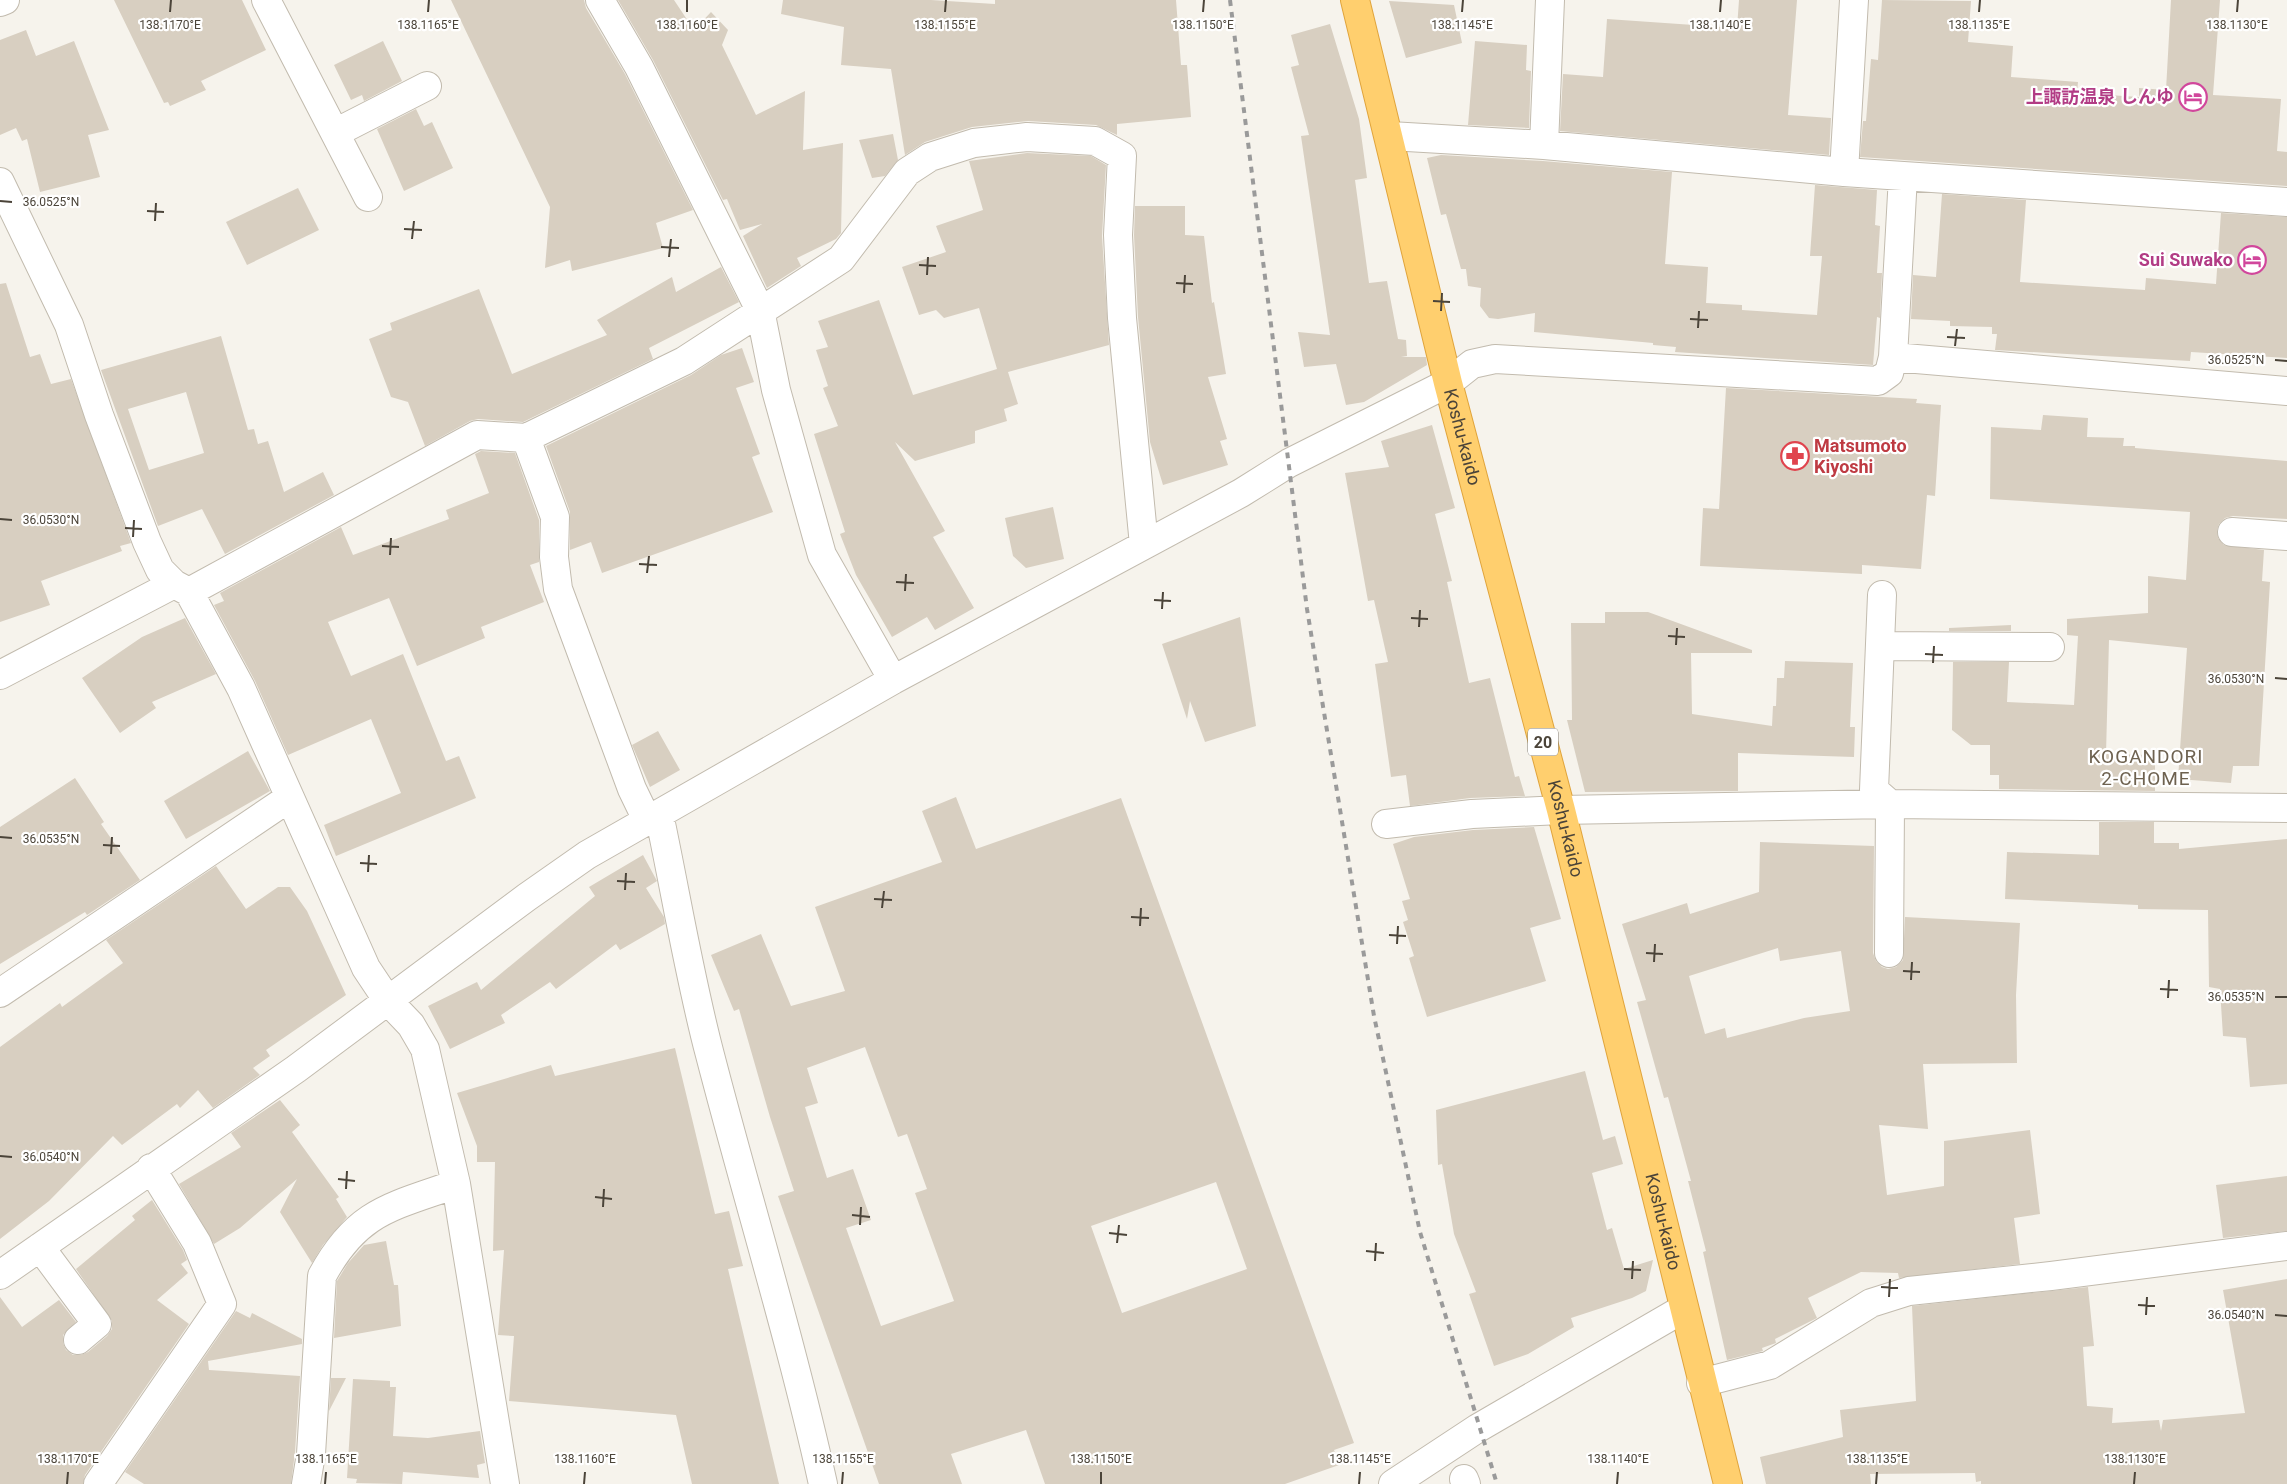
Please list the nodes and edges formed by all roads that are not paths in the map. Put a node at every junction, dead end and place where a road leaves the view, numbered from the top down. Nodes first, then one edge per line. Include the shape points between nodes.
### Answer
1 (5, 0) edge
2 (266, 0) edge
3 (600, 0) edge
4 (1355, 0) edge
5 (1550, 0) edge
6 (1854, 0) edge
7 (0, 2) edge
8 (427, 86) dead end
9 (335, 133) junction
10 (1390, 136) junction
11 (1544, 145) junction
12 (1844, 172) junction
13 (1903, 176) junction
14 (0, 182) edge
15 (368, 197) dead end
16 (2287, 202) edge
17 (760, 310) junction
18 (1893, 357) junction
19 (1448, 383) junction
20 (2287, 391) edge
21 (526, 438) junction
22 (2232, 532) dead end
23 (2287, 536) edge
24 (1144, 545) junction
25 (181, 588) junction
26 (1882, 596) dead end
27 (1881, 646) junction
28 (2050, 647) dead end
29 (0, 675) edge
30 (893, 680) junction
31 (289, 798) junction
32 (1890, 804) junction
33 (2287, 808) edge
34 (1561, 810) junction
35 (653, 817) junction
36 (1386, 824) dead end
37 (1889, 953) dead end
38 (0, 993) edge
39 (388, 1001) junction
40 (151, 1168) junction
41 (456, 1184) junction
42 (2287, 1246) edge
43 (40, 1247) junction
44 (0, 1275) edge
45 (1683, 1309) junction
46 (78, 1340) dead end
47 (1701, 1383) junction
48 (98, 1484) edge
49 (306, 1484) edge
50 (505, 1484) edge
51 (823, 1484) edge
52 (1394, 1484) edge
53 (1728, 1484) edge

1 - 7 street
2 - 9 street
3 - 17 street via 639,67
4 - 10 highway, Koshu-kaido / 20
5 - 11 street
6 - 12 street
8 - 9 street
9 - 15 street
10 - 11 street
10 - 19 highway, Koshu-kaido / 20
11 - 12 street
12 - 13 street
13 - 16 street
13 - 18 street
14 - 25 street via 69,325 147,542 160,570
17 - 21 street via 684,361
17 - 24 street via 841,259 907,172 930,156 974,143 1027,137 1095,141 1122,156 1118,235 1122,318
17 - 30 street via 776,390 822,555
18 - 19 street via 1889,372 1878,381 1495,359 1472,364
18 - 20 street
19 - 24 street via 1289,463
19 - 34 highway, Koshu-kaido / 20
21 - 25 street via 477,435
21 - 35 street via 555,517 554,557 558,589 632,789
22 - 23 street
24 - 30 street
25 - 29 street
25 - 31 street via 241,688
26 - 27 street
27 - 28 street
27 - 32 street via 1874,790
30 - 35 street
31 - 38 street
31 - 39 street via 366,968
32 - 33 street
32 - 34 street
32 - 37 street
34 - 36 street via 1472,814
34 - 45 highway, Koshu-kaido / 20
35 - 39 street via 587,855
35 - 51 street via 709,1054 757,1221
39 - 40 street via 296,1069
39 - 41 street via 410,1025 425,1049
40 - 43 street
40 - 48 street via 197,1243 222,1304
41 - 49 street via 378,1212 352,1232 322,1276 311,1454
41 - 50 street
42 - 47 street via 1910,1291 1871,1303 1770,1365
43 - 44 street
43 - 46 street via 97,1324
45 - 47 highway, Koshu-kaido / 20
45 - 52 street via 1478,1428
47 - 53 highway, Koshu-kaido / 20

